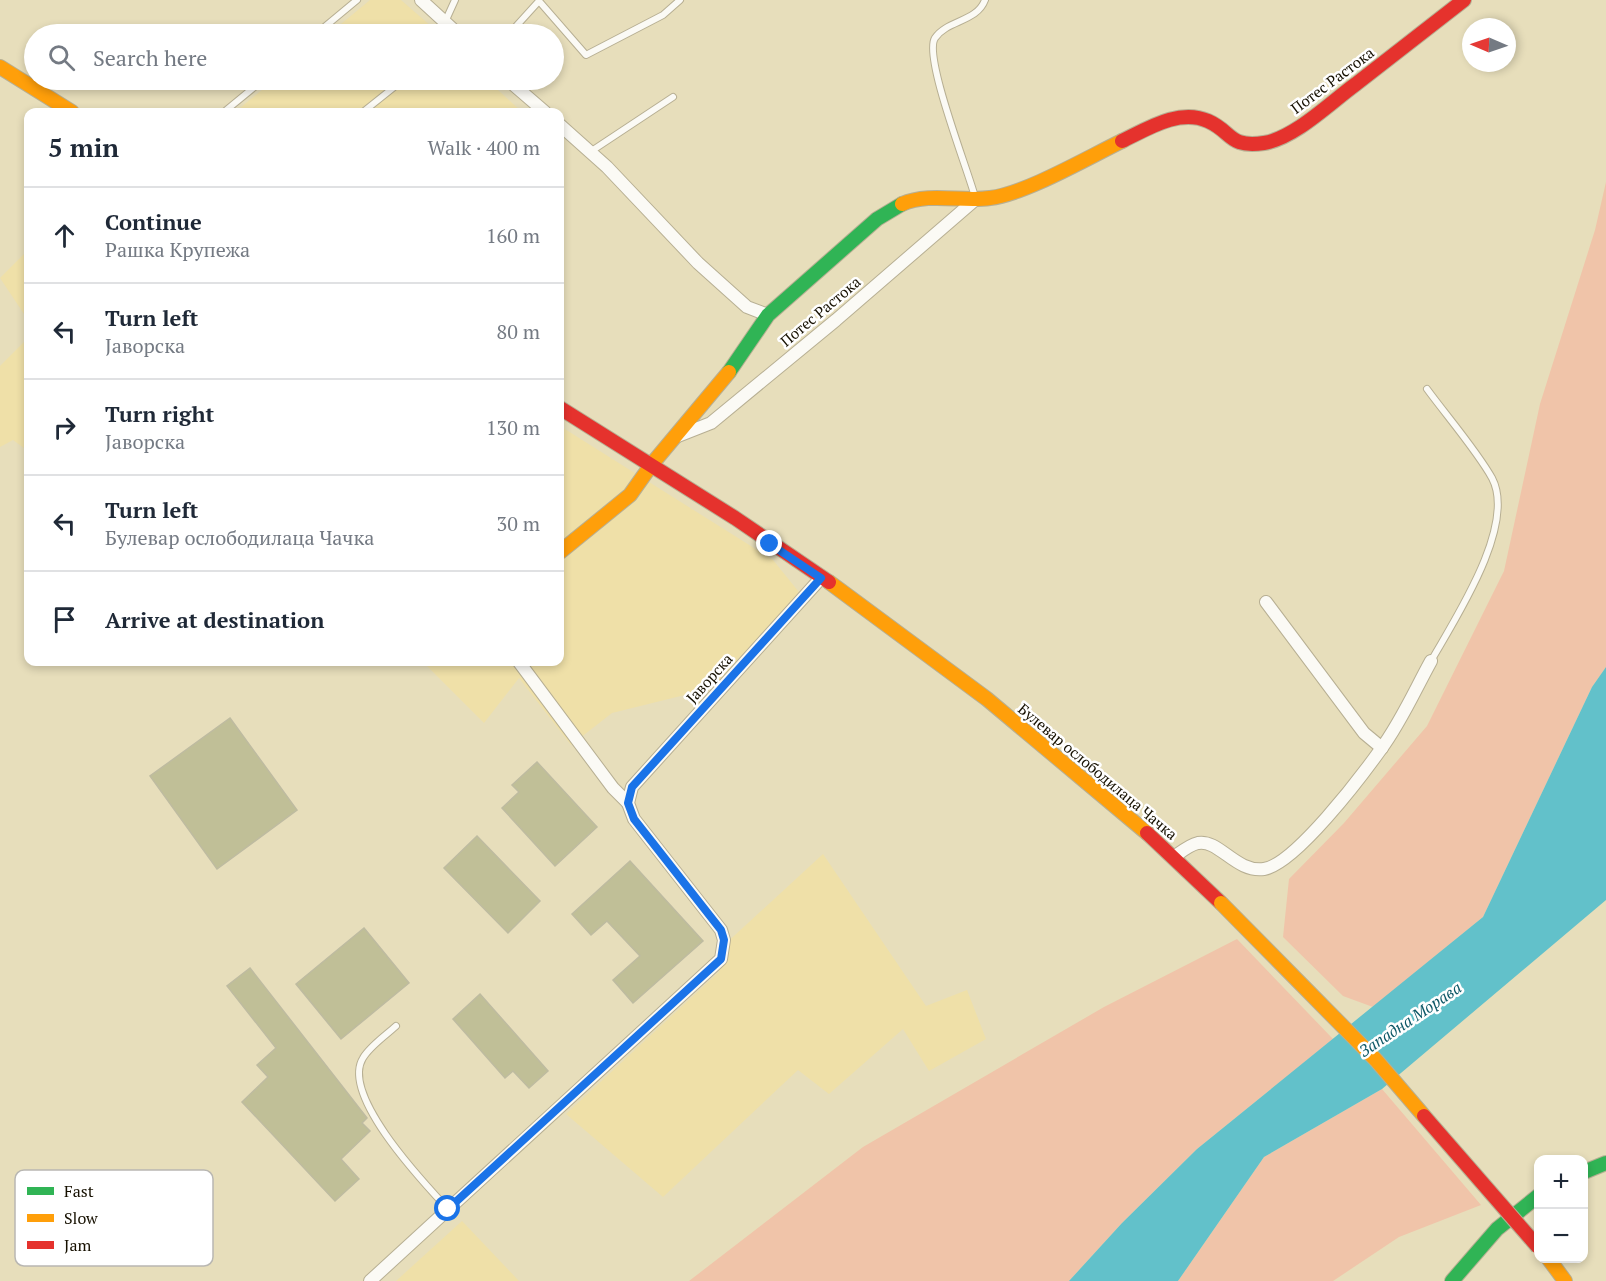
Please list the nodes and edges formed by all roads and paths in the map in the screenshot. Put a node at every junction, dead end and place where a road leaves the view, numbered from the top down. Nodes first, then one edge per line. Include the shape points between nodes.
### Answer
1 (357, 0) edge
2 (422, 0) edge
3 (455, 0) edge
4 (680, 0) edge
5 (985, 0) edge
6 (1464, 0) edge
7 (445, 22) joint
8 (328, 24) edge
9 (518, 24) edge
10 (559, 24) edge
11 (564, 30) edge
12 (0, 67) edge
13 (24, 82) edge
14 (37, 90) edge
15 (251, 90) edge
16 (390, 90) edge
17 (520, 90) edge
18 (674, 97) dead end
19 (66, 108) edge
20 (229, 108) edge
21 (368, 108) edge
22 (540, 108) edge
23 (564, 129) edge
24 (590, 152) junction
25 (976, 199) junction
26 (768, 315) junction
27 (1427, 389) dead end
28 (564, 410) edge
29 (677, 437) junction
30 (652, 464) junction
31 (564, 549) edge
32 (821, 578) junction
33 (1266, 602) dead end
34 (1431, 661) joint
35 (522, 666) edge
36 (1382, 748) junction
37 (628, 803) junction
38 (1174, 857) junction
39 (396, 1026) dead end
40 (1606, 1163) edge
41 (1588, 1170) edge
42 (1534, 1200) edge
43 (448, 1209) junction
44 (1534, 1241) edge
45 (1552, 1264) edge
46 (1455, 1276) edge
47 (370, 1281) edge
48 (1565, 1281) edge

1 - 8 lane
2 - 7 street
3 - 7 lane
4 - 11 lane via 663,15 586,55
5 - 25 lane via 979,10 937,35 932,48 947,111
6 - 25 main road, Потес Растока via 1302,125 1268,142 1246,145 1229,138 1208,121 1188,117 1167,120 1016,191
9 - 10 lane via 539,1
12 - 13 main road
14 - 19 main road
15 - 20 lane
16 - 21 lane
17 - 22 street
18 - 24 lane
23 - 24 street, Потес Растока
24 - 26 street, Потес Растока via 714,278 747,308
25 - 26 main road, Потес Растока via 905,202 877,219
25 - 29 street, Потес Растока via 711,423
26 - 29 main road, Потес Растока via 729,374
27 - 34 lane via 1492,479 1498,504 1493,535 1467,597
28 - 30 main road, Булевар ослободилаца Чачка
29 - 30 main road, Потес Растока
30 - 31 main road via 630,495
30 - 32 main road, Булевар ослободилаца Чачка
32 - 37 street, Јаворска via 632,787
32 - 38 main road, Булевар ослободилаца Чачка via 981,694
33 - 36 street via 1364,733
34 - 36 street
35 - 37 street
36 - 38 street via 1303,844 1280,863 1252,868 1204,843 1191,845
37 - 43 street via 634,819 721,930 721,959
38 - 44 main road, Булевар ослободилаца Чачка, bridge via 1389,1074
39 - 43 lane via 362,1059 359,1080 373,1115
40 - 41 main road
42 - 46 main road via 1497,1229
43 - 47 street
45 - 48 main road

